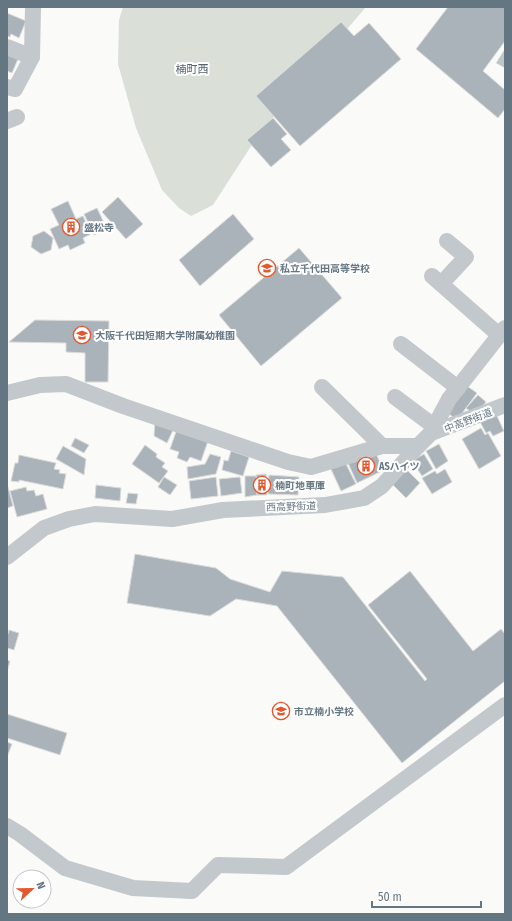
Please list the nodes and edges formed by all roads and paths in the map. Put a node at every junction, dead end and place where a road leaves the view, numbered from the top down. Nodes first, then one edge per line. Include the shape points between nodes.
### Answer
1 (33, 7) edge
2 (7, 47) edge
3 (32, 57) junction
4 (7, 87) edge
5 (447, 241) dead end
6 (502, 331) edge
7 (401, 344) dead end
8 (322, 387) dead end
9 (458, 388) junction
10 (7, 393) edge
11 (395, 397) dead end
12 (504, 409) edge
13 (433, 430) junction
14 (382, 446) junction
15 (418, 446) junction
16 (7, 557) edge
17 (505, 704) edge
18 (7, 826) edge

1 - 3 street
2 - 3 street
3 - 4 street via 15,89
5 - 6 street via 466,257 436,280
6 - 9 street, 西高野街道
7 - 9 street
8 - 14 street
9 - 13 street, 西高野街道 via 449,399
10 - 14 street via 40,385 66,384 288,462 311,467
11 - 13 street
12 - 13 street, 中高野街道
13 - 15 street, 西高野街道
14 - 15 street
15 - 16 street, 西高野街道 via 382,486 364,498 325,504 223,510 172,519 95,514 69,519 44,528
17 - 18 street via 286,867 218,865 192,891 132,888 65,868

